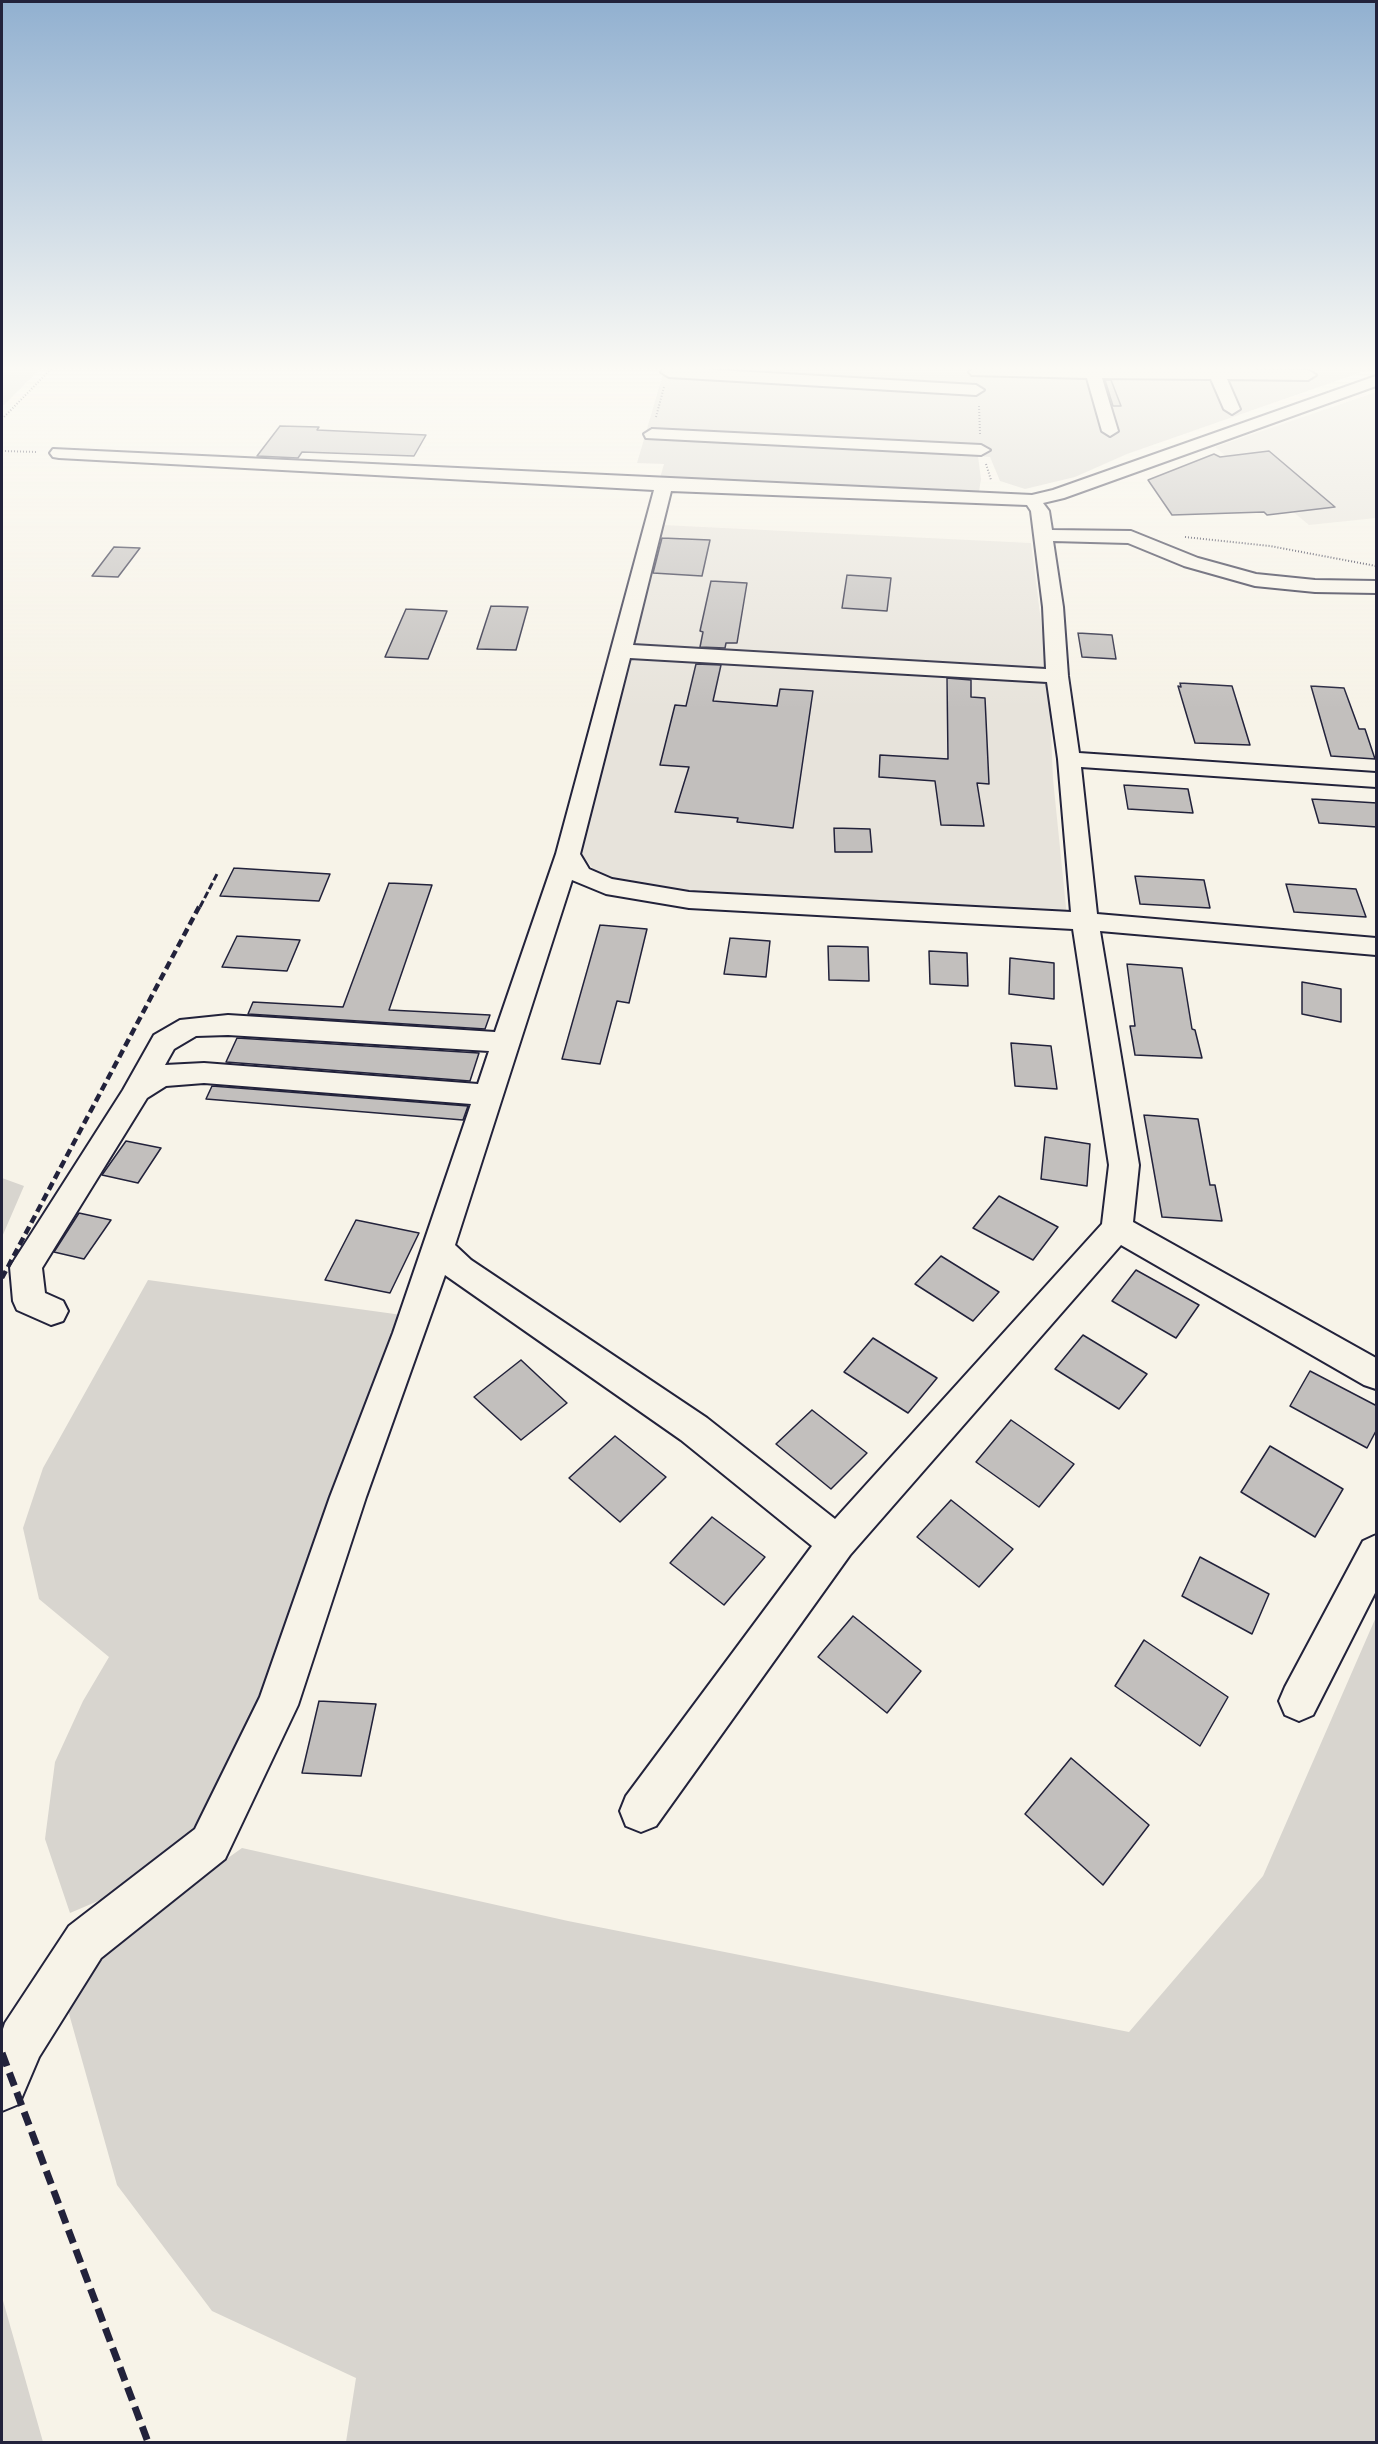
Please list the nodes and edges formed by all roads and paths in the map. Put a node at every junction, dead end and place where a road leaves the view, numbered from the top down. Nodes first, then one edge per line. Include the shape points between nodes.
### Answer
1 (589, 481) edge
2 (1095, 481) edge
3 (664, 485) junction
4 (1032, 500) junction
5 (1044, 535) junction
6 (1184, 537) dead end
7 (1377, 566) edge
8 (1377, 586) edge
9 (621, 651) junction
10 (1057, 676) junction
11 (1069, 759) junction
12 (1377, 780) edge
13 (568, 854) junction
14 (1084, 921) junction
15 (1377, 946) edge
16 (506, 1042) junction
17 (137, 1091) junction
18 (489, 1095) junction
19 (1117, 1228) junction
20 (438, 1249) junction
21 (51, 1311) dead end
22 (1377, 1375) edge
23 (837, 1543) junction
24 (1377, 1553) edge
25 (1299, 1701) dead end
26 (641, 1812) dead end
27 (2, 2087) edge

1 - 3 street
2 - 4 street
3 - 4 street
3 - 9 street
4 - 5 street via 1040,511
5 - 8 street via 1131,537 1191,562 1255,580 1315,586
5 - 10 street
6 - 7 path via 1270,546
9 - 10 street
9 - 13 street
10 - 11 street
11 - 12 street
11 - 14 street
13 - 14 street via 580,874 606,886 689,900
13 - 16 street
14 - 15 street
14 - 19 street via 1124,1165
16 - 17 street via 228,1025 189,1027 164,1042
16 - 18 street
17 - 18 street via 160,1076 204,1073
17 - 21 street via 26,1267 29,1301
18 - 20 street
19 - 22 street
19 - 23 street
20 - 23 street via 460,1269 694,1429
20 - 27 street via 278,1705 210,1844 85,1942 22,2040
23 - 26 street
24 - 25 street

